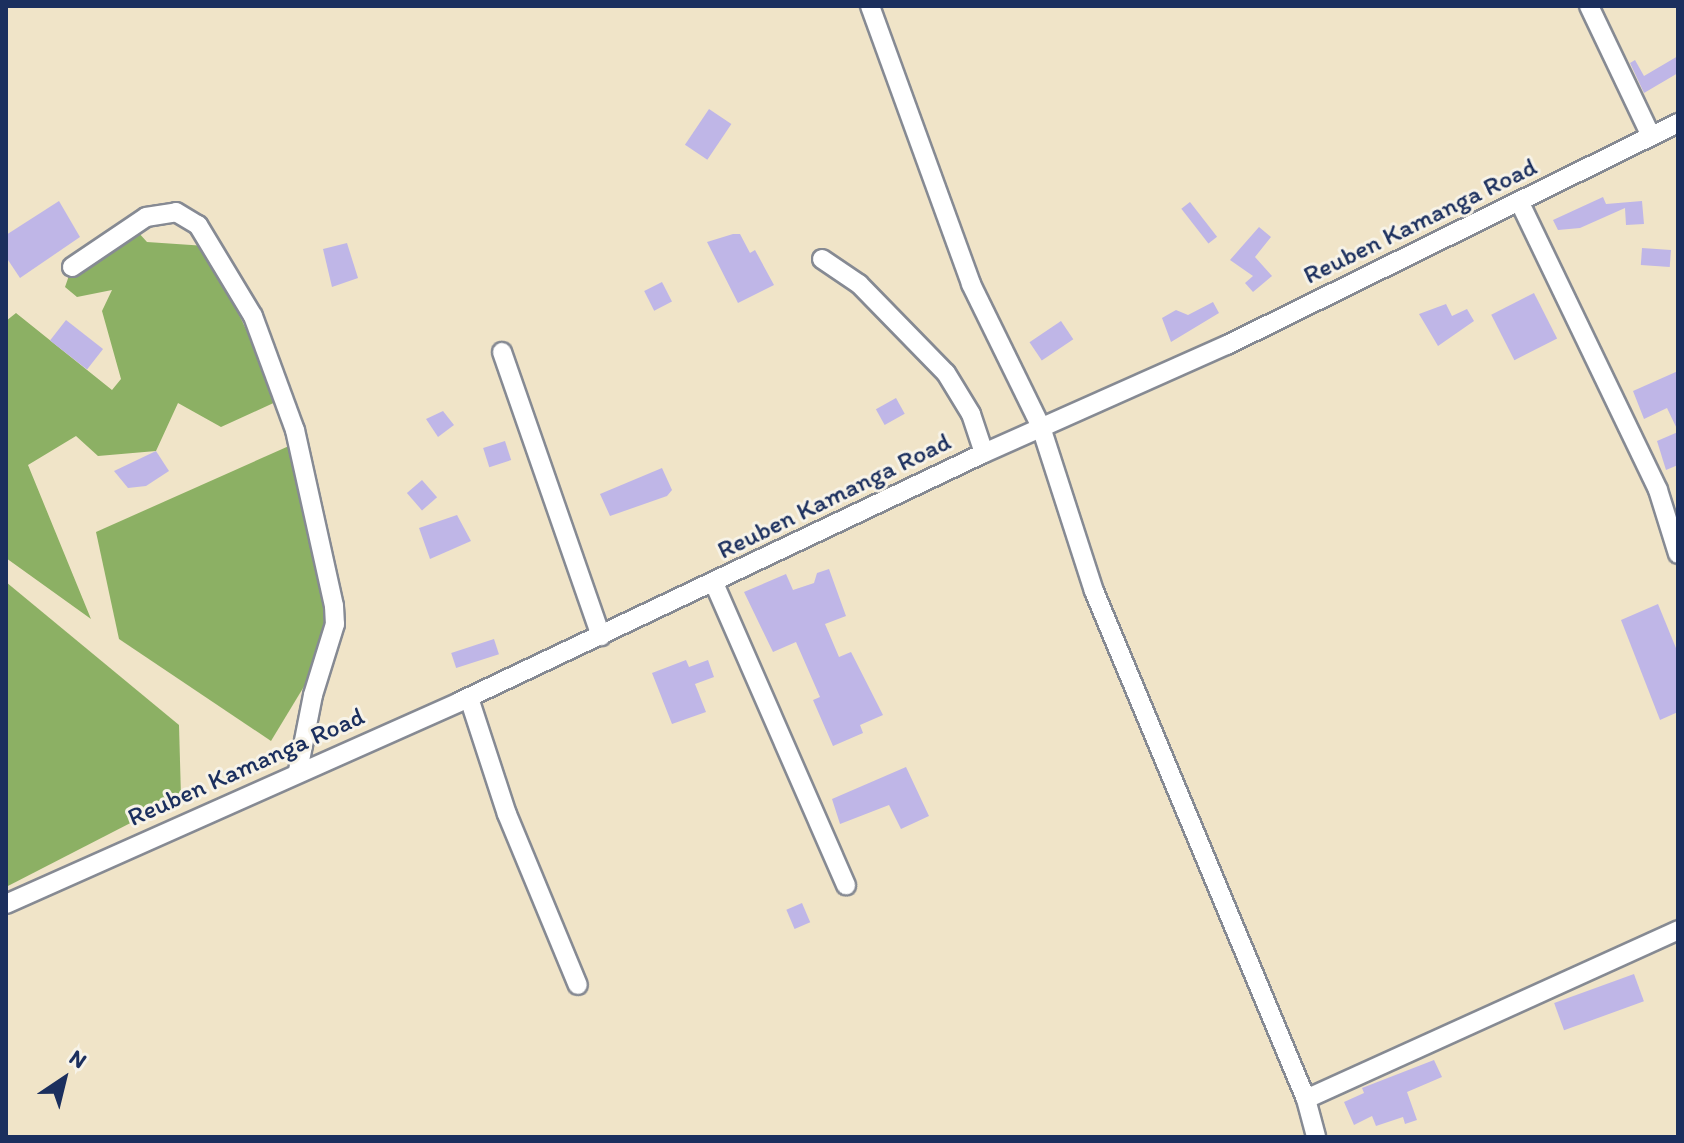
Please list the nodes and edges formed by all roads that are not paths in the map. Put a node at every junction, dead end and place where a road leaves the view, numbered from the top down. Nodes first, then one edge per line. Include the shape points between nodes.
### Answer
1 (870, 6) edge
2 (1589, 6) edge
3 (1678, 123) edge
4 (1651, 136) junction
5 (1520, 203) junction
6 (822, 259) dead end
7 (72, 267) dead end
8 (502, 352) dead end
9 (1041, 427) junction
10 (984, 453) junction
11 (1678, 554) edge
12 (714, 583) junction
13 (601, 636) junction
14 (469, 698) junction
15 (298, 771) junction
16 (846, 885) dead end
17 (6, 904) edge
18 (1678, 930) edge
19 (578, 985) dead end
20 (1306, 1099) junction
21 (1309, 1135) edge

1 - 9 street via 971,284
2 - 4 street
3 - 4 street, Reuben Kamanga Road
4 - 5 street, Reuben Kamanga Road
5 - 9 street, Reuben Kamanga Road via 1227,345
5 - 11 street via 1658,490
6 - 10 street via 859,284 946,373 971,414
7 - 15 street via 146,217 176,212 198,225 253,316 295,430 334,606 335,624 313,695
8 - 13 street
9 - 10 street, Reuben Kamanga Road
9 - 20 street via 1094,591
10 - 12 street, Reuben Kamanga Road
12 - 13 street, Reuben Kamanga Road
12 - 16 street
13 - 14 street, Reuben Kamanga Road
14 - 15 street, Reuben Kamanga Road
14 - 19 street via 507,814
15 - 17 street, Reuben Kamanga Road
18 - 20 street
20 - 21 street

